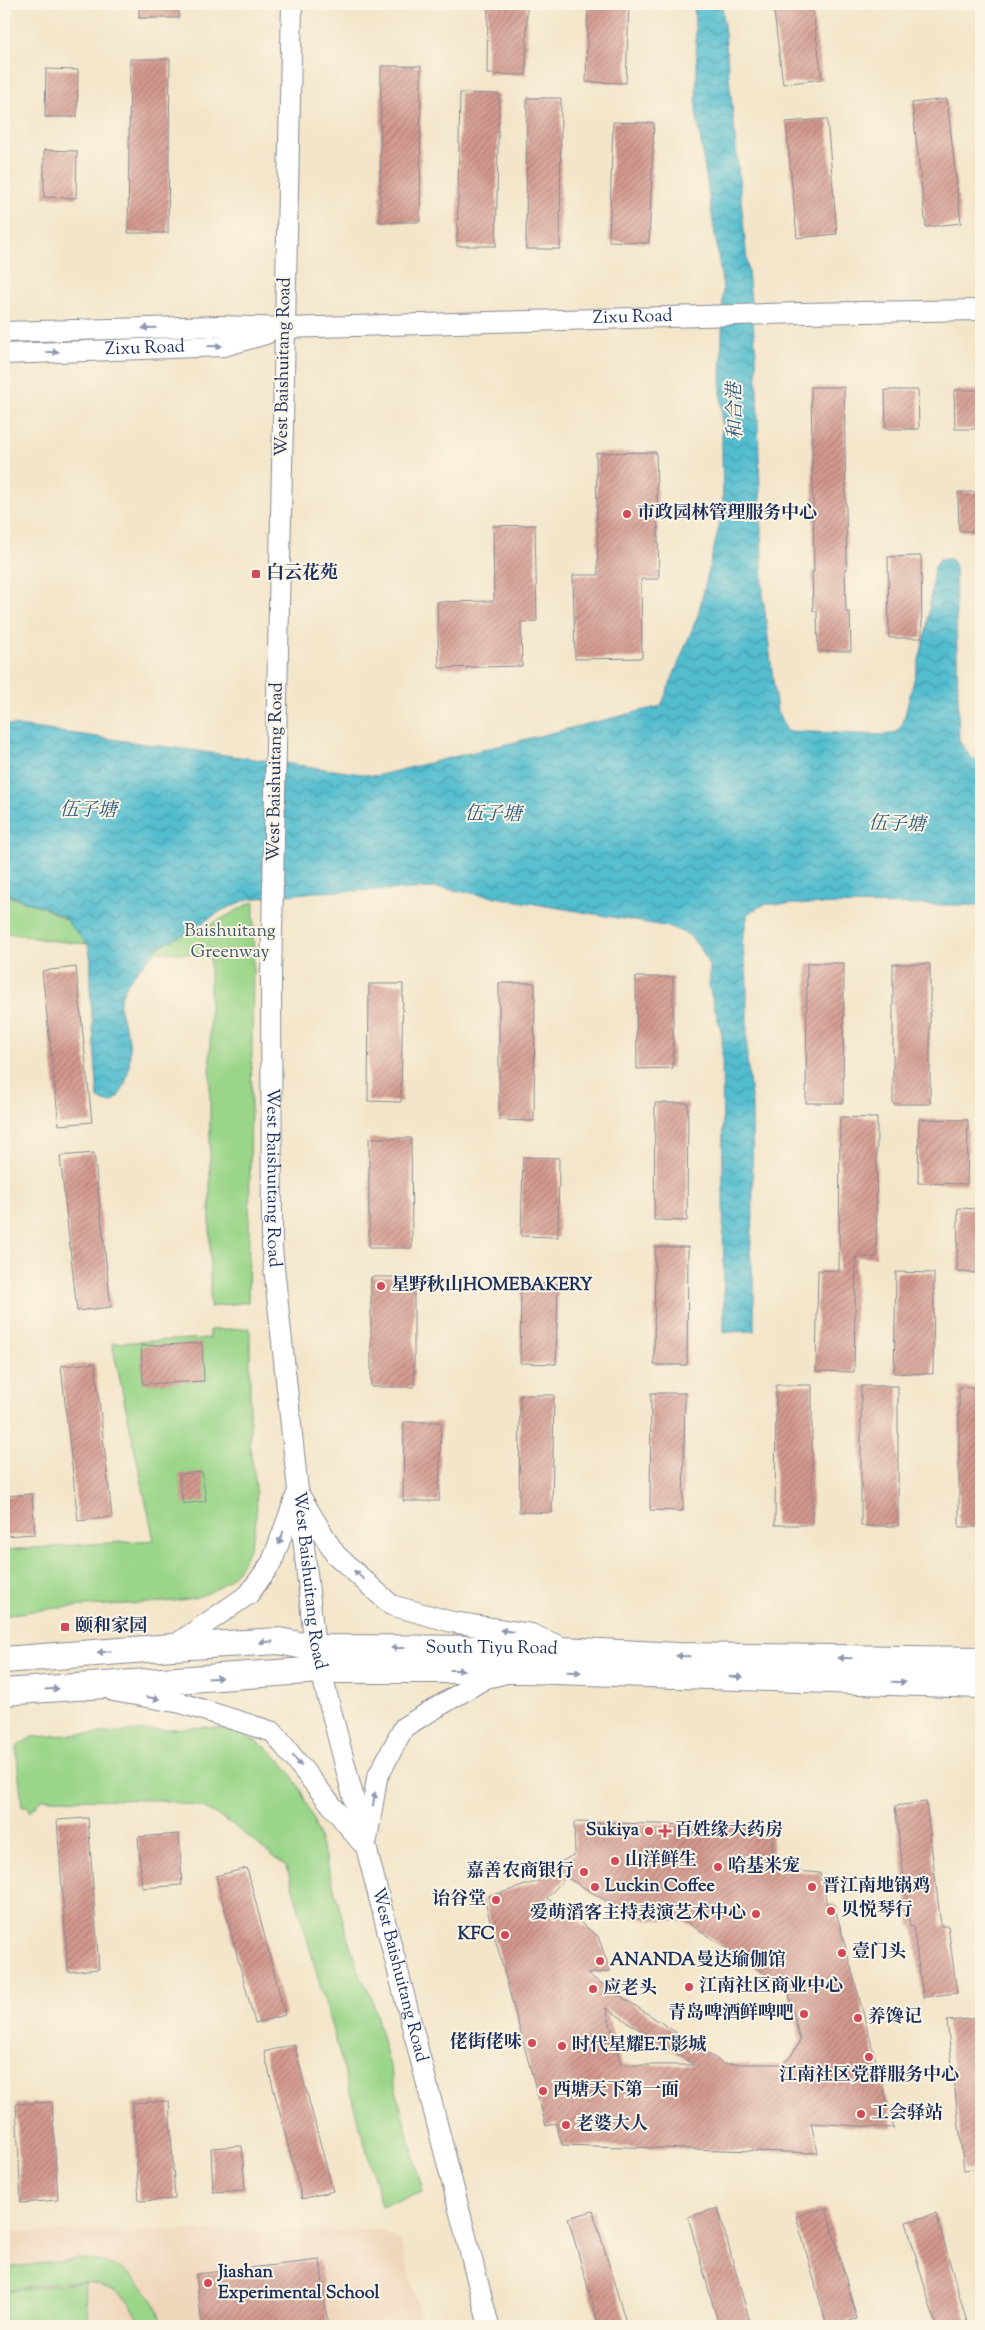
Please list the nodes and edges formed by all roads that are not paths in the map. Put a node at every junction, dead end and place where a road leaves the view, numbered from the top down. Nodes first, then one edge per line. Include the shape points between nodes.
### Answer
1 (292, 4) edge
2 (981, 310) edge
3 (285, 328) junction
4 (4, 332) edge
5 (4, 354) edge
6 (298, 1492) junction
7 (172, 1647) junction
8 (570, 1650) junction
9 (318, 1659) junction
10 (4, 1660) edge
11 (981, 1660) edge
12 (525, 1670) junction
13 (981, 1685) edge
14 (88, 1686) junction
15 (4, 1692) edge
16 (366, 1847) junction
17 (489, 2326) edge

1 - 3 street, West Baishuitang Road
2 - 3 street, Zixu Road
3 -> 4 street, Zixu Road via 219,326
5 -> 3 street, Zixu Road via 224,346
3 - 6 street, West Baishuitang Road via 271,978 272,1249
6 -> 7 street via 272,1562 249,1594
8 -> 6 street via 531,1634 452,1622 392,1606 335,1554
6 - 9 street, West Baishuitang Road
9 -> 7 main road, South Tiyu Road via 279,1642
7 -> 10 main road, South Tiyu Road
8 -> 9 main road, South Tiyu Road
11 -> 8 main road, South Tiyu Road via 678,1656
9 -> 12 main road, South Tiyu Road
14 -> 9 main road, South Tiyu Road
9 - 16 street, West Baishuitang Road
12 -> 13 main road, South Tiyu Road
16 -> 12 street via 377,1778 404,1727 486,1678
15 -> 14 main road, South Tiyu Road
14 -> 16 street via 181,1703 273,1732
16 - 17 street, West Baishuitang Road

